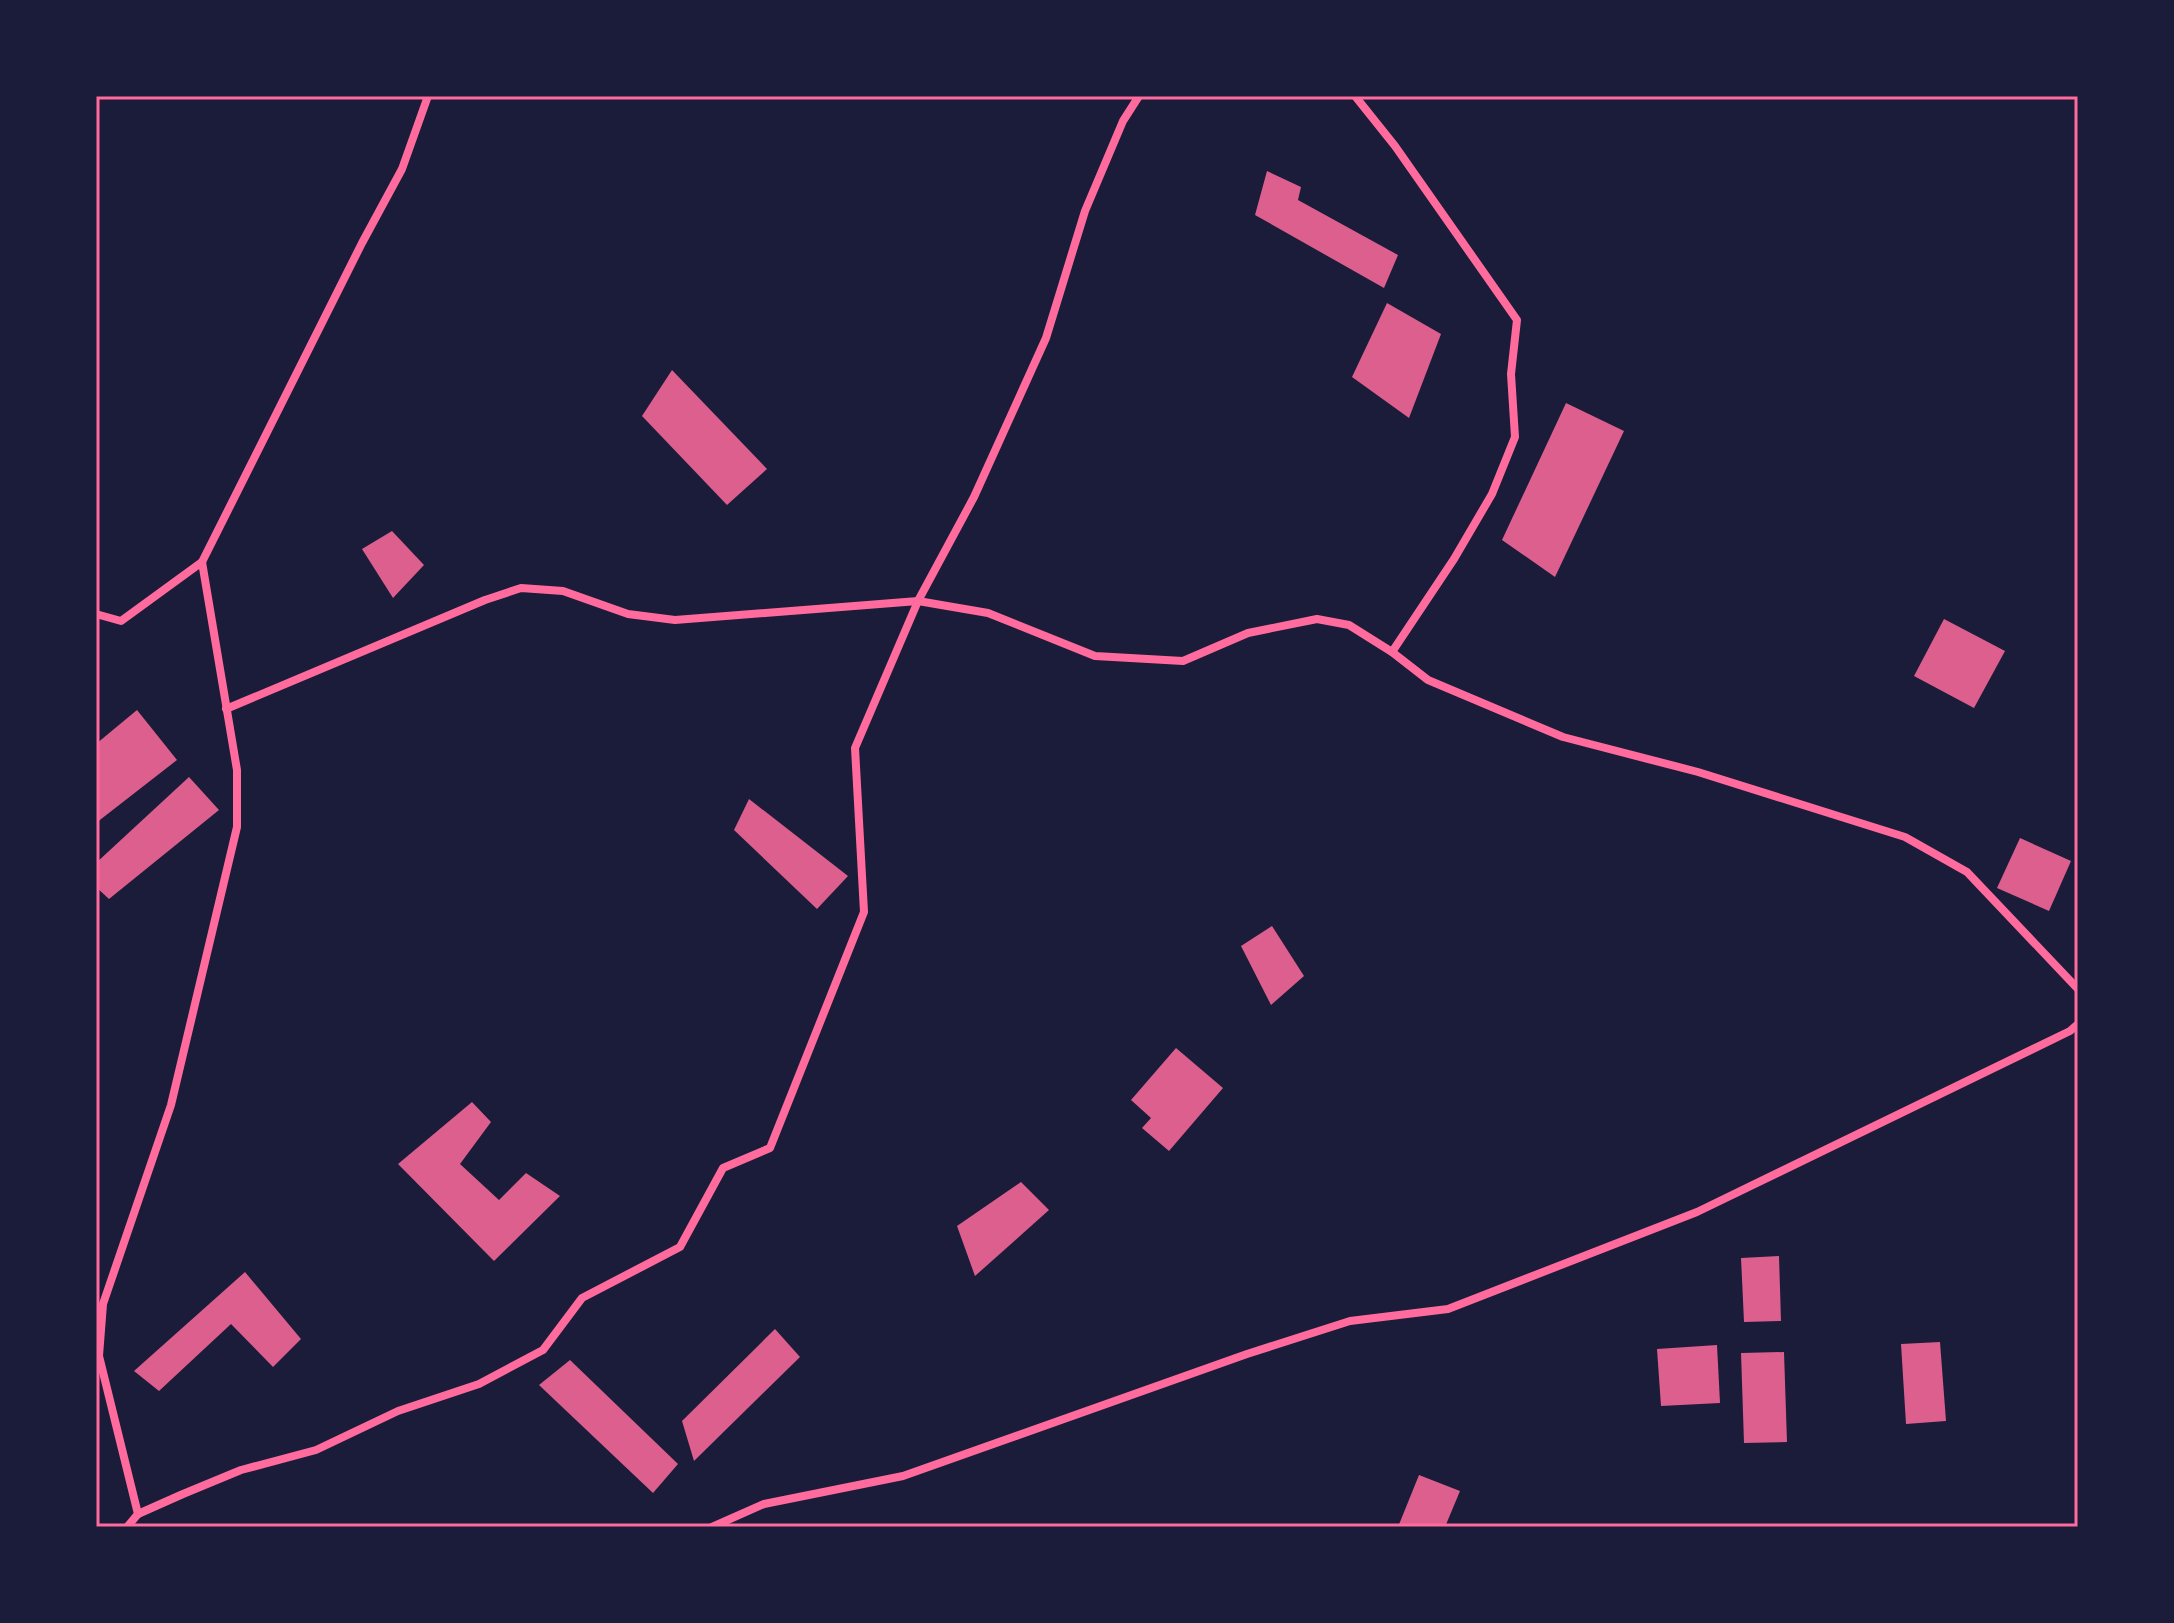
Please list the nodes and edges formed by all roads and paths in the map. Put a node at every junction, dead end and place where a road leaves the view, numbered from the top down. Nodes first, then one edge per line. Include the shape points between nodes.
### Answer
1 (428, 96) edge
2 (1139, 96) edge
3 (1355, 96) edge
4 (202, 562) junction
5 (918, 601) junction
6 (96, 614) edge
7 (1392, 652) junction
8 (226, 709) junction
9 (2078, 989) edge
10 (2078, 1024) edge
11 (138, 1514) junction
12 (127, 1527) edge
13 (712, 1527) edge

1 - 4 street via 402,169
2 - 5 street via 1085,211 1046,338 974,497
3 - 7 street via 1517,320 1511,374 1515,437 1492,494
4 - 6 street via 121,621
4 - 8 street
5 - 7 street via 988,613 1095,656 1183,661 1248,633 1317,619 1349,625
5 - 8 street via 675,620 628,614 563,591 521,588
5 - 11 street via 855,748 864,912 770,1148 723,1168 680,1247 582,1298 543,1350 479,1384 398,1411 316,1450 241,1470
7 - 9 street via 1428,680 1563,737 1698,772 1905,837 1967,872
8 - 11 street via 237,770 237,827 171,1105 103,1304 99,1356
10 - 13 street via 1697,1212 1448,1309 1350,1321 903,1476 764,1504
11 - 12 street

